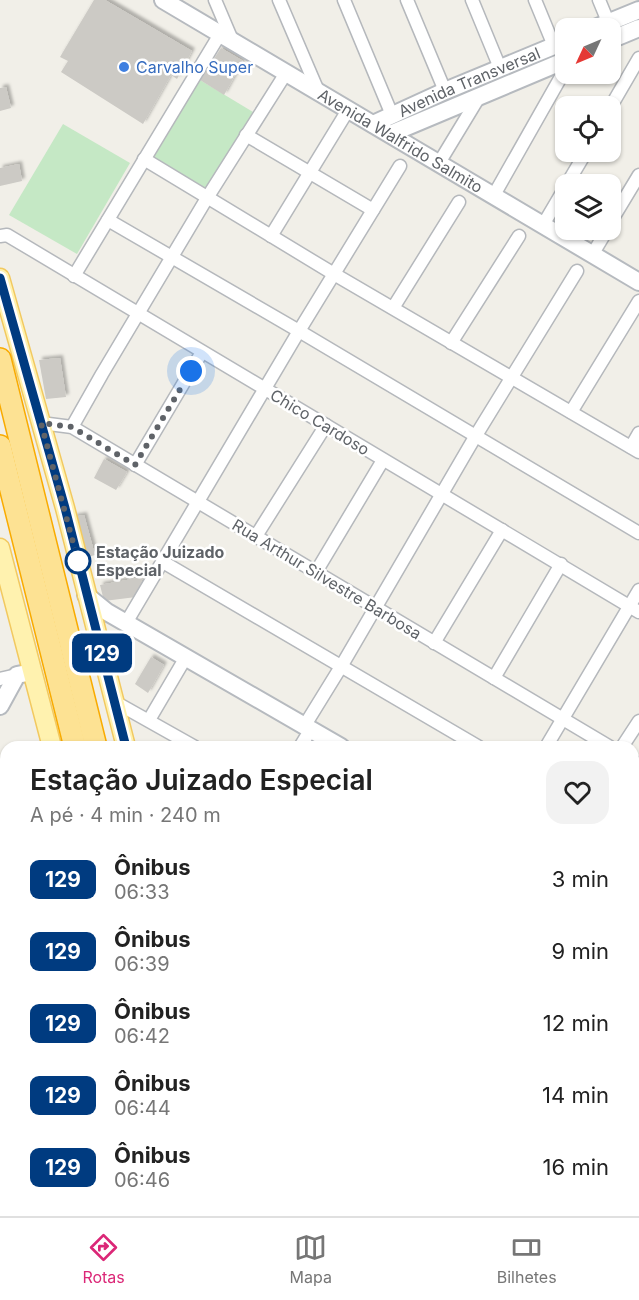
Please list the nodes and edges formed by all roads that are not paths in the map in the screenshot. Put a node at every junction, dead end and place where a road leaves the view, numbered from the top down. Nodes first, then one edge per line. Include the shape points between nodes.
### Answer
1 (163, 0) edge
2 (214, 0) edge
3 (279, 0) edge
4 (344, 0) edge
5 (407, 0) edge
6 (472, 0) edge
7 (535, 0) edge
8 (599, 0) edge
9 (639, 10) edge
10 (604, 18) edge
11 (621, 23) edge
12 (639, 28) edge
13 (621, 31) edge
14 (555, 34) edge
15 (226, 37) junction
16 (555, 45) edge
17 (639, 58) edge
18 (555, 65) edge
19 (500, 68) junction
20 (286, 73) junction
21 (557, 84) edge
22 (318, 91) junction
23 (445, 92) junction
24 (617, 96) edge
25 (479, 97) junction
26 (348, 110) junction
27 (392, 115) junction
28 (373, 124) junction
29 (390, 134) junction
30 (246, 135) junction
31 (144, 159) junction
32 (439, 163) junction
33 (400, 166) dead end
34 (308, 172) junction
35 (639, 175) edge
36 (494, 195) junction
37 (207, 198) junction
38 (459, 202) dead end
39 (555, 204) edge
40 (621, 205) edge
41 (373, 210) junction
42 (108, 220) junction
43 (543, 225) junction
44 (0, 236) edge
45 (271, 236) junction
46 (519, 236) dead end
47 (601, 240) edge
48 (592, 255) junction
49 (173, 256) junction
50 (578, 271) dead end
51 (334, 274) junction
52 (74, 276) junction
53 (0, 278) edge
54 (639, 282) edge
55 (639, 300) edge
56 (393, 308) junction
57 (139, 314) junction
58 (299, 331) junction
59 (451, 343) junction
60 (202, 352) junction
61 (0, 359) edge
62 (512, 378) junction
63 (265, 389) junction
64 (571, 412) junction
65 (41, 423) junction
66 (326, 425) junction
67 (72, 427) junction
68 (639, 433) edge
69 (475, 437) junction
70 (0, 446) edge
71 (635, 449) edge
72 (383, 460) junction
73 (135, 465) junction
74 (443, 494) junction
75 (199, 502) junction
76 (0, 516) edge
77 (502, 530) junction
78 (639, 533) edge
79 (256, 536) junction
80 (23, 540) junction
81 (0, 548) edge
82 (163, 562) junction
83 (561, 564) junction
84 (316, 572) junction
85 (639, 591) edge
86 (376, 608) junction
87 (634, 609) edge
88 (100, 615) junction
89 (126, 623) junction
90 (434, 643) junction
91 (186, 657) junction
92 (342, 665) junction
93 (25, 674) junction
94 (494, 678) junction
95 (0, 679) edge
96 (115, 702) junction
97 (0, 706) edge
98 (149, 720) junction
99 (563, 720) junction
100 (639, 721) edge
101 (308, 727) junction
102 (50, 741) edge
103 (73, 741) edge
104 (95, 741) edge
105 (125, 741) edge
106 (185, 741) edge
107 (302, 741) edge
108 (331, 741) edge
109 (469, 741) edge
110 (550, 741) edge
111 (600, 741) edge
112 (626, 741) edge

1 - 15 street, Avenida Walfrido Salmito
2 - 15 street
3 - 22 street
4 - 27 street
5 - 23 street
6 - 19 street
7 - 14 street
8 - 10 street
9 - 11 street
12 - 13 street
15 - 20 street, Avenida Walfrido Salmito
15 - 31 street
16 - 19 street, Avenida Transversal
17 - 24 street
18 - 25 street, Avenida Transversal
19 - 23 street, Avenida Transversal
20 - 22 street, Avenida Walfrido Salmito
20 - 30 street
21 - 36 street
22 - 26 street, Avenida Walfrido Salmito
23 - 27 street, Avenida Transversal
25 - 29 street, Avenida Transversal
25 - 32 street
26 - 28 street, Avenida Walfrido Salmito
26 - 34 street
27 - 28 street, Avenida Transversal
28 - 29 street, Avenida Walfrido Salmito
29 - 32 street, Avenida Walfrido Salmito
30 - 34 street
30 - 37 street
31 - 37 street
31 - 42 street
32 - 36 street, Avenida Walfrido Salmito
33 - 41 street
34 - 41 street
34 - 45 street
35 - 40 street
36 - 43 street, Avenida Walfrido Salmito
37 - 45 street
37 - 49 street
38 - 56 street
39 - 43 street
41 - 51 street
42 - 49 street
42 - 52 street
43 - 48 street, Avenida Walfrido Salmito
44 - 52 street, Chico Cardoso via 7,235
45 - 51 street
46 - 59 street
47 - 48 street
48 - 54 street, Avenida Walfrido Salmito
49 - 57 street
49 - 58 street
50 - 62 street
51 - 56 street
51 - 58 street
52 - 57 street, Chico Cardoso
53 - 65 main road
55 - 64 street
56 - 59 street
57 - 60 street, Chico Cardoso
57 - 67 street
58 - 63 street
58 - 69 street
59 - 62 street
60 - 63 street, Chico Cardoso
60 - 73 street
61 - 104 highway
62 - 64 street
62 - 69 street
63 - 66 street, Chico Cardoso
63 - 75 street
64 - 71 street
65 - 67 street, Rua Arthur Silvestre Barbosa
65 - 88 main road via 87,595
66 - 72 street, Chico Cardoso
66 - 79 street
67 - 73 street, Rua Arthur Silvestre Barbosa
68 - 71 street
69 - 74 street
69 - 78 street
70 - 80 highway
72 - 74 street, Chico Cardoso
72 - 84 street
73 - 75 street, Rua Arthur Silvestre Barbosa
74 - 77 street, Chico Cardoso
74 - 86 street
75 - 79 street, Rua Arthur Silvestre Barbosa
75 - 82 street
76 - 80 highway
77 - 83 street, Chico Cardoso
77 - 90 street
79 - 84 street, Rua Arthur Silvestre Barbosa
80 - 103 highway
81 - 93 main road
82 - 89 street
82 - 92 street
83 - 87 street, Chico Cardoso
83 - 94 street
84 - 86 street, Rua Arthur Silvestre Barbosa
85 - 87 street
86 - 90 street, Rua Arthur Silvestre Barbosa
86 - 92 street
87 - 99 street
88 - 89 street
88 - 96 main road
89 - 91 street
90 - 94 street, Rua Arthur Silvestre Barbosa
91 - 98 street
91 - 101 street
92 - 101 street
92 - 109 street
93 - 95 street
93 - 97 street
93 - 102 main road
94 - 99 street, Rua Arthur Silvestre Barbosa
96 - 98 street
96 - 105 main road
98 - 106 street
99 - 110 street
99 - 111 street, Rua Arthur Silvestre Barbosa
100 - 112 street
101 - 107 street
101 - 108 street

